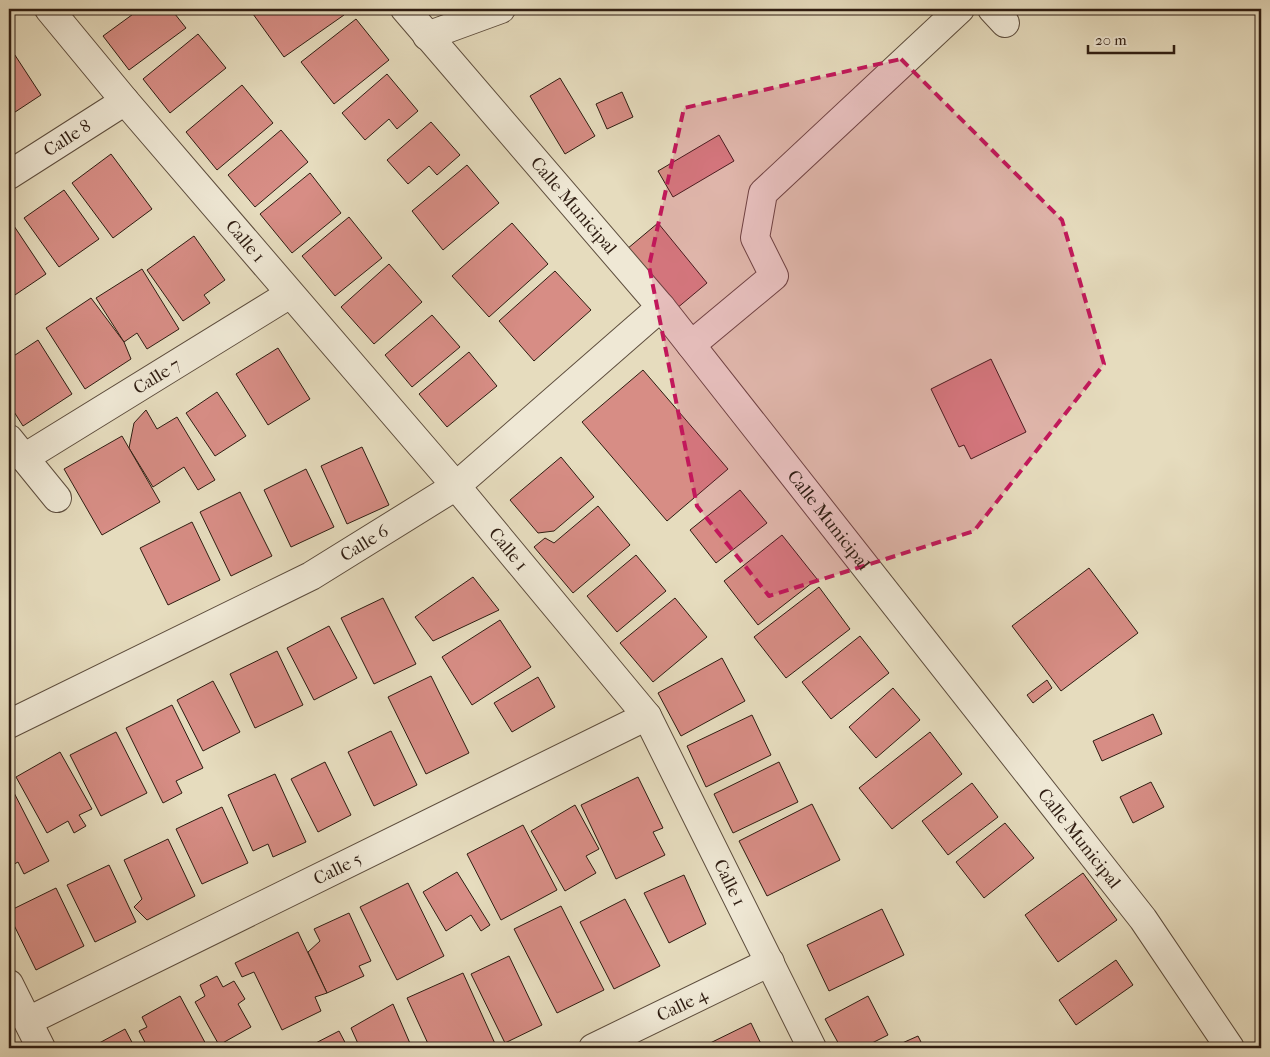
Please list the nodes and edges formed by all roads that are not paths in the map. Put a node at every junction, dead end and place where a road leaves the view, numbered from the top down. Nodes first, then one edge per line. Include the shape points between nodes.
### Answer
1 (49, 9) edge
2 (405, 9) edge
3 (502, 9) edge
4 (960, 9) edge
5 (427, 36) junction
6 (125, 101) junction
7 (9, 175) edge
8 (290, 294) junction
9 (661, 307) junction
10 (691, 345) junction
11 (16, 449) edge
12 (456, 486) junction
13 (57, 498) dead end
14 (647, 716) junction
15 (16, 720) edge
16 (770, 962) junction
17 (9, 984) edge
18 (28, 1021) junction
19 (41, 1048) edge
20 (594, 1048) edge
21 (812, 1048) edge
22 (1230, 1048) edge

1 - 6 street, Calle 1
2 - 5 street, Calle Municipal
3 - 5 street
4 - 10 street via 763,193 755,238 774,276
5 - 9 street, Calle Municipal
6 - 7 street, Calle 8
6 - 8 street, Calle 1
8 - 11 street, Calle 7
8 - 12 street, Calle 1
9 - 10 street, Calle Municipal
9 - 12 street, Calle 6
10 - 22 street, Calle Municipal via 1143,919
11 - 13 street
12 - 14 street, Calle 1
12 - 15 street, Calle 6 via 311,576
14 - 16 street, Calle 1
14 - 18 street, Calle 5
16 - 20 street, Calle 4
16 - 21 street, Calle 1
17 - 18 street
18 - 19 street

